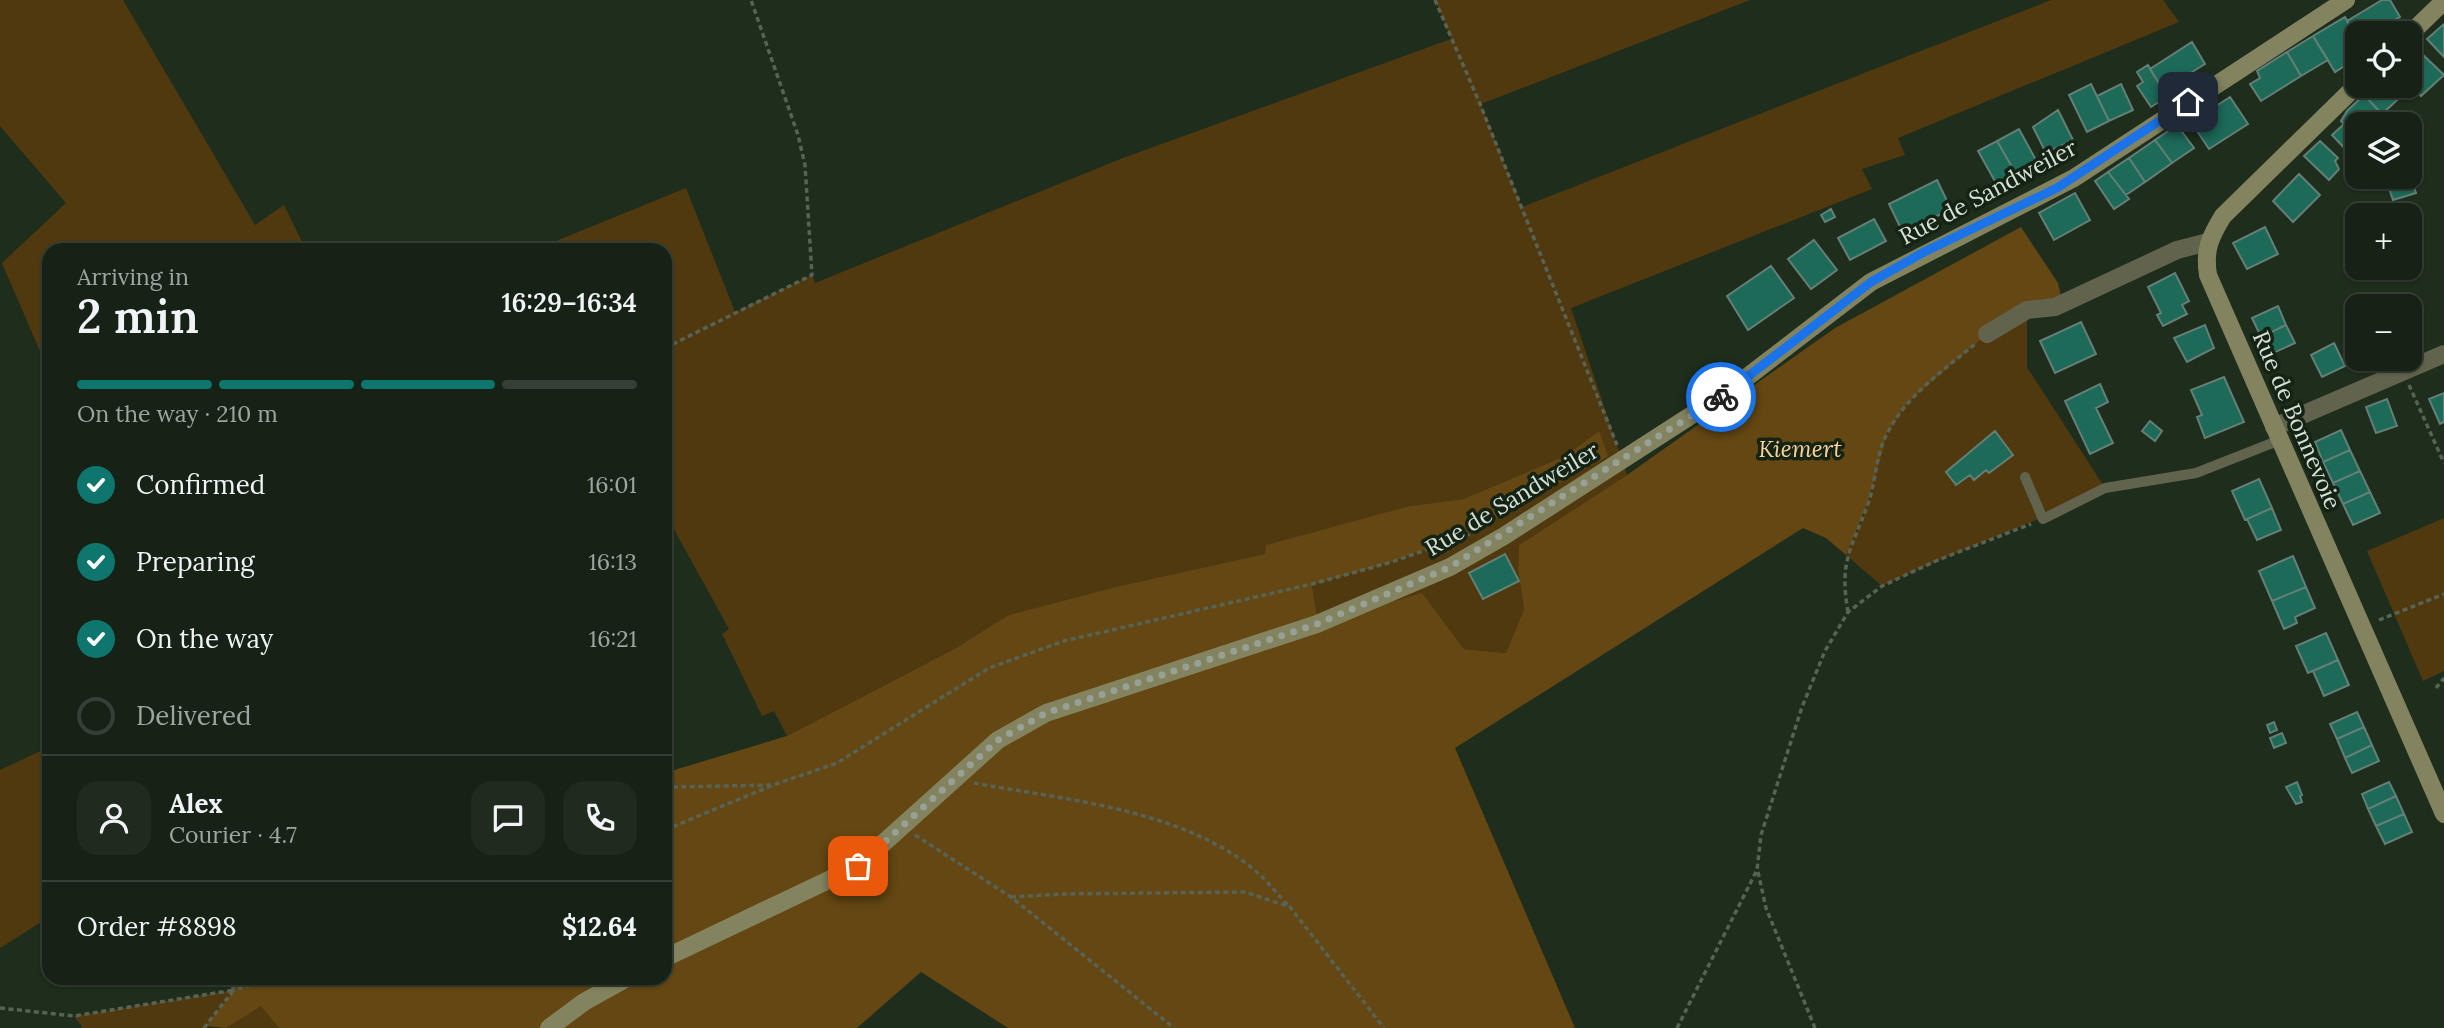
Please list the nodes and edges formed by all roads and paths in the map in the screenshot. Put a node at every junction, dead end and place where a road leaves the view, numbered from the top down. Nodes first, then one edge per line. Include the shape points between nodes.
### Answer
1 (751, 0) edge
2 (1435, 0) edge
3 (2346, 0) edge
4 (2444, 1) edge
5 (2422, 22) edge
6 (2345, 97) edge
7 (2208, 242) junction
8 (1987, 334) joint
9 (672, 345) edge
10 (2444, 354) edge
11 (2422, 363) edge
12 (2404, 371) joint
13 (2277, 434) junction
14 (1623, 461) junction
15 (2444, 463) edge
16 (2025, 477) dead end
17 (2043, 519) junction
18 (1504, 536) junction
19 (2444, 594) edge
20 (1848, 612) junction
21 (2360, 627) junction
22 (2444, 678) edge
23 (2435, 688) dead end
24 (952, 779) junction
25 (773, 785) junction
26 (672, 786) edge
27 (2443, 809) edge
28 (672, 827) edge
29 (903, 828) junction
30 (1757, 870) junction
31 (1011, 897) junction
32 (1290, 907) junction
33 (672, 955) edge
34 (232, 985) edge
35 (251, 985) edge
36 (614, 985) edge
37 (234, 990) junction
38 (0, 1008) edge
39 (204, 1028) edge
40 (549, 1028) edge
41 (1174, 1028) edge
42 (1384, 1028) edge
43 (1677, 1028) edge
44 (1815, 1028) edge

1 - 9 path via 805,165 812,275
2 - 14 path
3 - 14 main road, Rue de Sandweiler via 2074,178 1871,282 1729,391
4 - 5 main road
6 - 7 main road via 2223,216
7 - 8 street via 2177,250 2054,307 2027,310
7 - 13 main road, Rue de Bonnevoie via 2208,275
8 - 20 path via 1908,402 1887,433 1868,503 1846,555 1843,581
10 - 11 street
12 - 13 street
12 - 15 path
13 - 17 lane via 2196,473 2105,488
13 - 21 main road, Rue de Bonnevoie
14 - 18 main road, Rue de Sandweiler
16 - 17 lane
17 - 20 path via 1882,586
18 - 24 main road, Rue de Sandweiler via 1450,567 1317,624 1046,713 998,740
18 - 25 path via 1474,530 1392,562 1312,584 1064,641 989,668 837,763
19 - 21 path
20 - 30 path via 1825,651 1802,707 1761,835
21 - 27 main road, Rue de Bonnevoie
22 - 23 path
24 - 29 main road, Rue de Sandweiler
24 - 32 path via 1135,813 1200,837 1258,873
25 - 26 path
25 - 28 path
29 - 31 path
29 - 33 main road, Rue de Sandweiler via 858,866
30 - 43 path
30 - 44 path via 1766,908
31 - 32 path via 1245,892
31 - 41 path
32 - 42 path
34 - 37 path
35 - 37 path
36 - 40 main road
37 - 38 path via 74,1016
37 - 39 path

